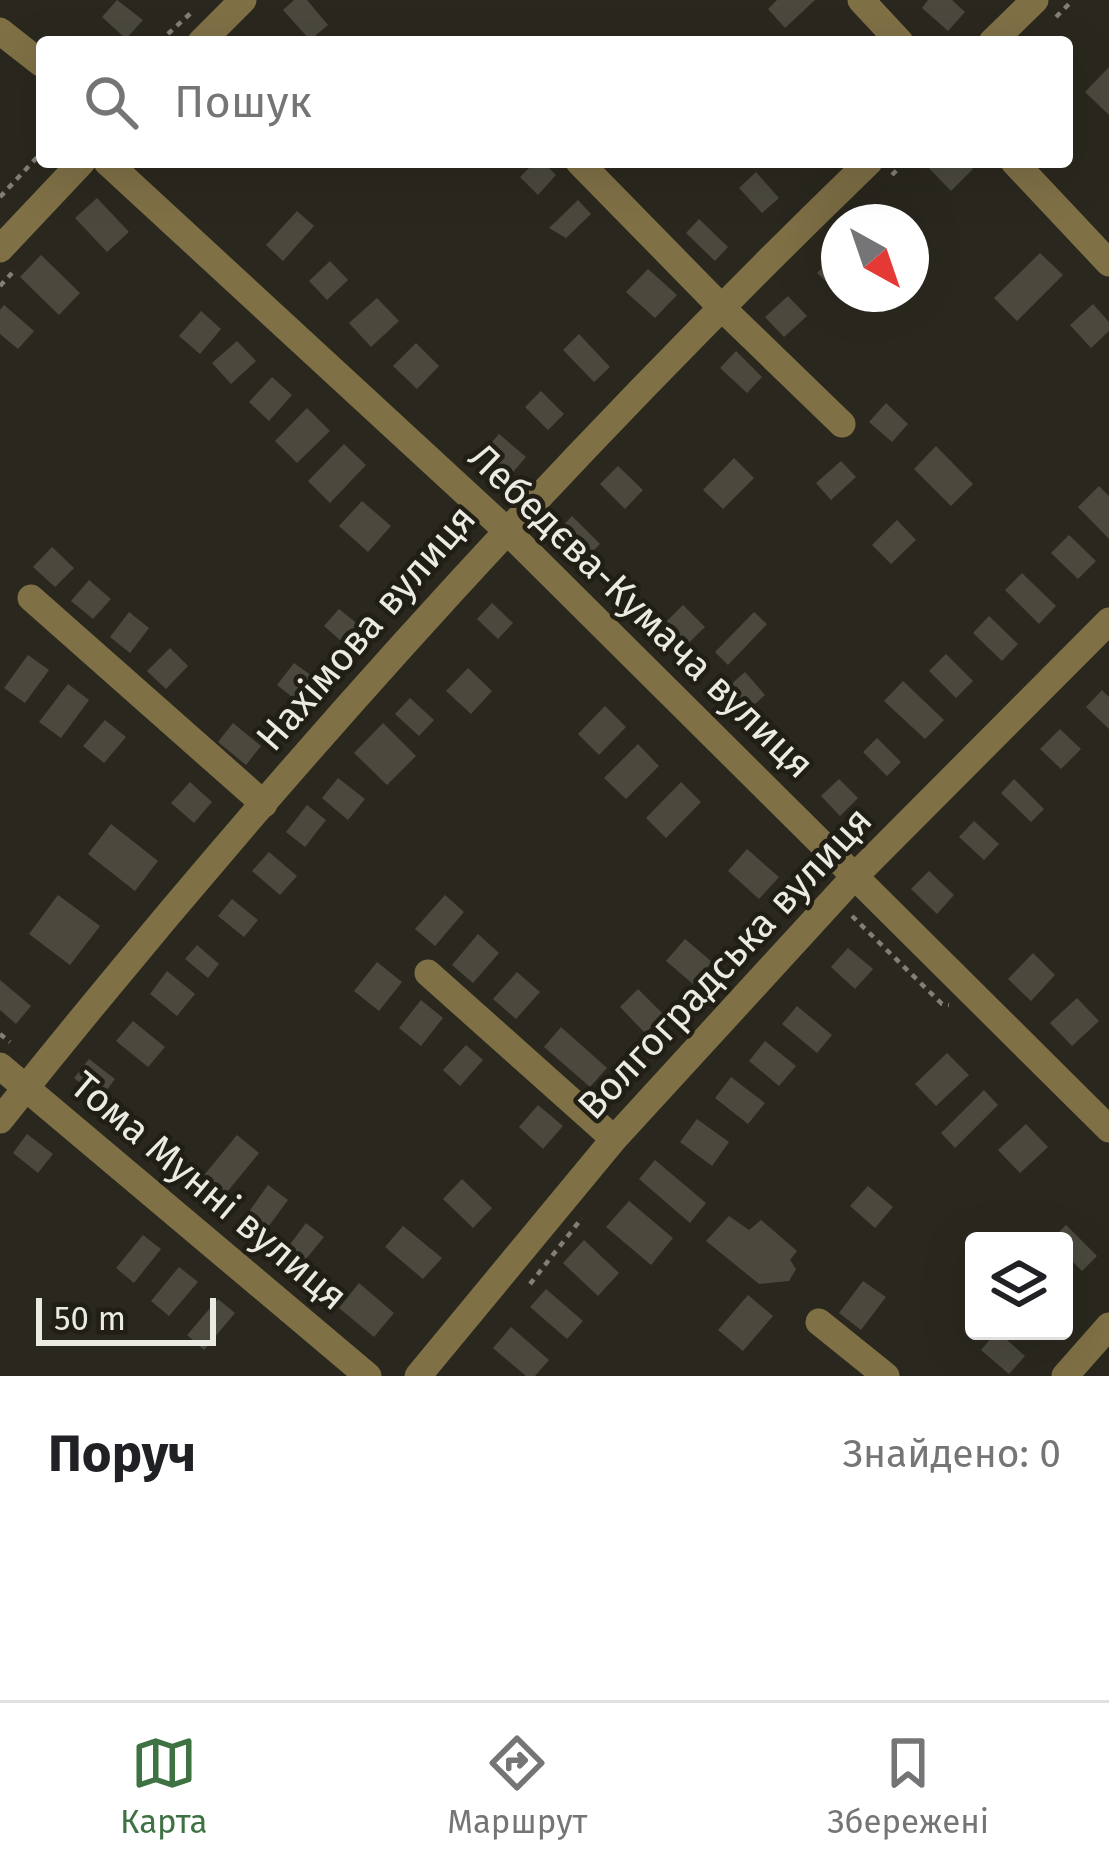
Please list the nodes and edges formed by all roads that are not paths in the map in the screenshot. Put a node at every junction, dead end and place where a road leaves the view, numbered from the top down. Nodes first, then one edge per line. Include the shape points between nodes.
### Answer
1 (243, 0) edge
2 (861, 0) edge
3 (1035, 0) edge
4 (0, 32) edge
5 (207, 36) edge
6 (894, 36) edge
7 (998, 36) edge
8 (36, 59) edge
9 (76, 168) edge
10 (113, 168) edge
11 (585, 168) edge
12 (863, 168) edge
13 (1020, 168) edge
14 (0, 249) edge
15 (1109, 263) edge
16 (720, 306) junction
17 (842, 424) dead end
18 (505, 529) junction
19 (31, 598) dead end
20 (1109, 621) edge
21 (264, 804) junction
22 (855, 876) junction
23 (428, 973) dead end
24 (0, 1066) edge
25 (26, 1088) junction
26 (0, 1120) edge
27 (1109, 1129) edge
28 (614, 1139) junction
29 (819, 1322) dead end
30 (1109, 1326) edge
31 (368, 1376) edge
32 (418, 1376) edge
33 (886, 1376) edge
34 (1065, 1376) edge

1 - 5 street
2 - 6 street
3 - 7 street
4 - 8 street
9 - 14 street
10 - 18 street, Лебедєва-Кумача вулиця
11 - 16 street
12 - 16 street, Нахімова вулиця
13 - 15 street
16 - 17 street
16 - 18 street, Нахімова вулиця
18 - 21 street, Нахімова вулиця
18 - 22 street, Лебедєва-Кумача вулиця
19 - 21 street
20 - 22 street, Волгоградська вулиця
21 - 25 street, Нахімова вулиця
22 - 27 street, Лебедєва-Кумача вулиця
22 - 28 street, Волгоградська вулиця
23 - 28 street
24 - 25 street, Тома Мунні вулиця
25 - 26 street, Нахімова вулиця
25 - 31 street, Тома Мунні вулиця
28 - 32 street, Волгоградська вулиця
29 - 33 street
30 - 34 street

